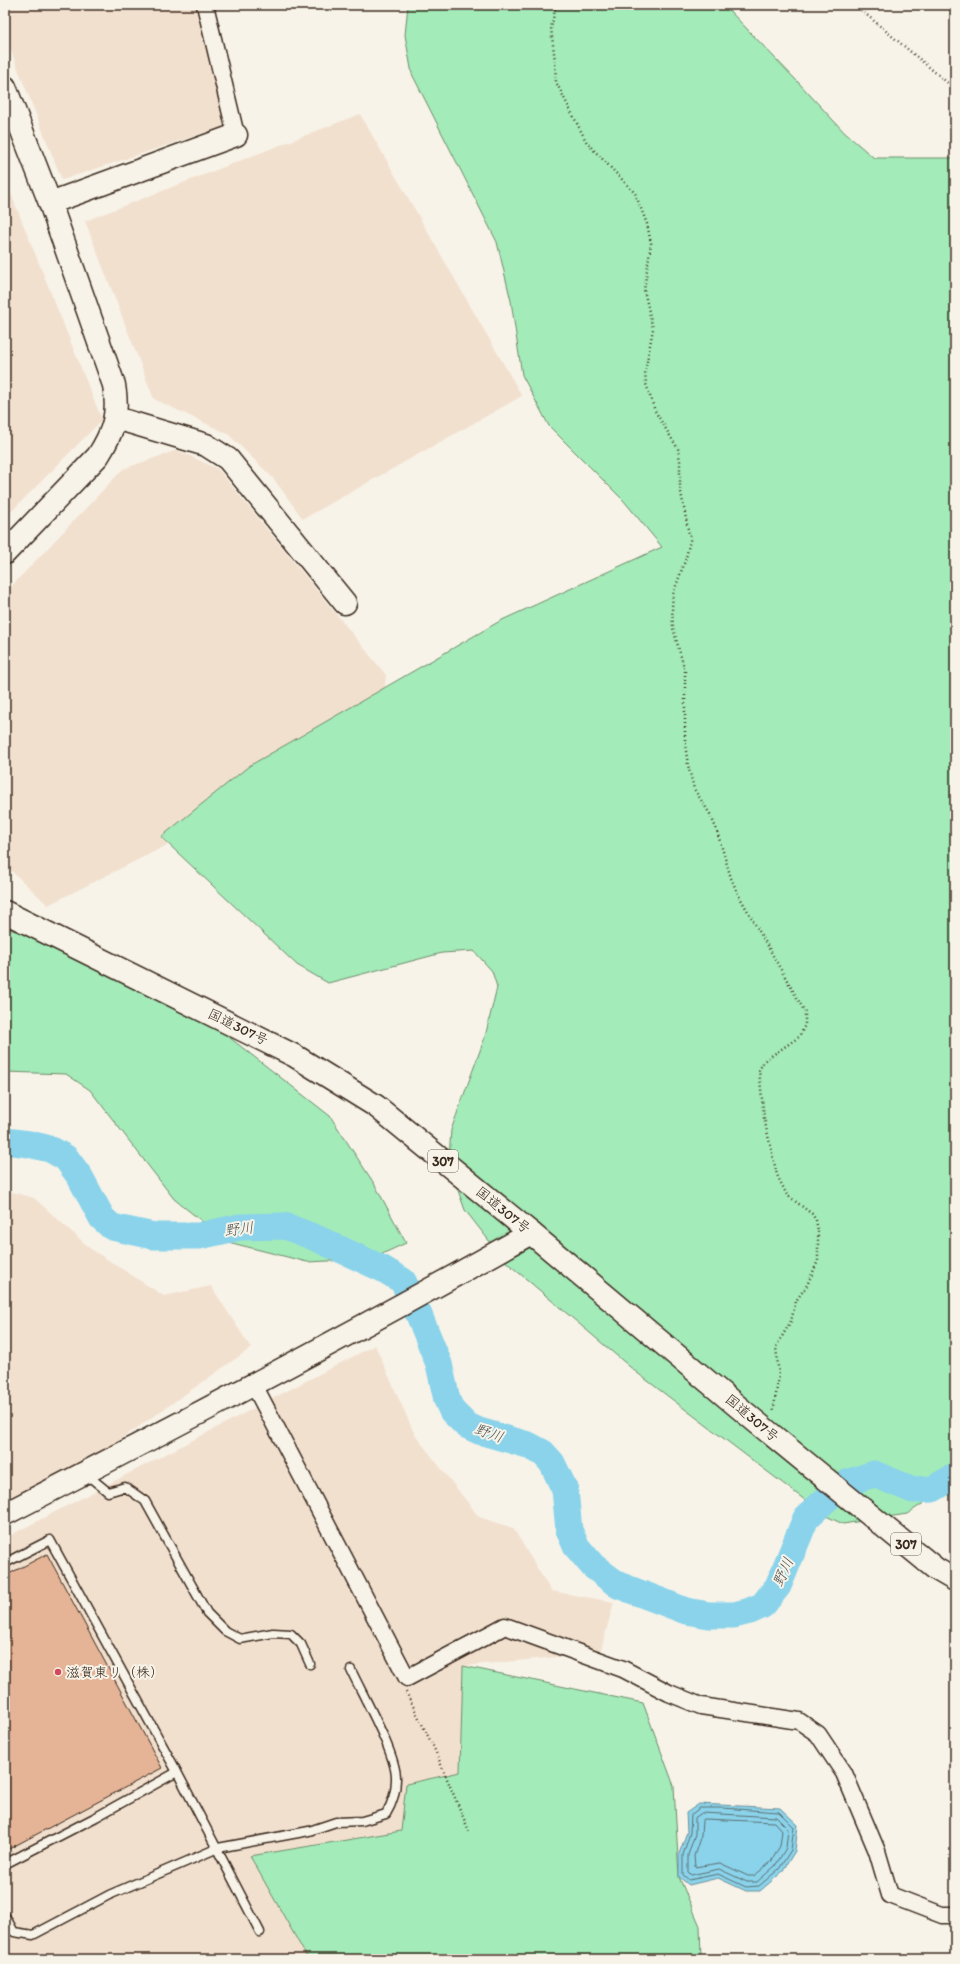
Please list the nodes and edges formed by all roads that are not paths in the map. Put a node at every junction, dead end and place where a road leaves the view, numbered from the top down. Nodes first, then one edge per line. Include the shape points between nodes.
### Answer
1 (205, 5) edge
2 (5, 87) edge
3 (236, 135) joint
4 (50, 203) junction
5 (116, 418) junction
6 (5, 553) edge
7 (345, 603) dead end
8 (5, 912) edge
9 (531, 1233) junction
10 (254, 1385) junction
11 (85, 1473) junction
12 (5, 1514) edge
13 (5, 1563) edge
14 (955, 1580) edge
15 (310, 1664) dead end
16 (351, 1670) dead end
17 (177, 1772) junction
18 (218, 1848) junction
19 (5, 1864) edge
20 (955, 1915) edge
21 (5, 1916) edge
22 (260, 1932) dead end

1 - 3 street
2 - 4 main road
3 - 4 main road
4 - 5 main road via 114,385
5 - 6 main road via 109,438 98,456
5 - 7 main road via 206,445 228,459
8 - 9 main road, 国道307号 / 307 via 295,1056 376,1106
9 - 10 main road
9 - 14 main road, 国道307号 / 307 via 756,1422 936,1569
10 - 11 main road
10 - 20 street via 407,1678 505,1626 623,1669 701,1706 799,1721 818,1734 844,1773 877,1851 890,1895 942,1915
11 - 12 main road
11 - 15 lane via 108,1492 125,1487 145,1501 208,1613 224,1631 240,1639 273,1633 291,1634 301,1644
13 - 17 lane via 50,1540
16 - 18 lane via 390,1751 396,1778 392,1803 386,1814 362,1821 336,1822 309,1831
17 - 18 lane
17 - 19 lane
18 - 21 lane via 109,1895 33,1934 14,1932
18 - 22 lane

